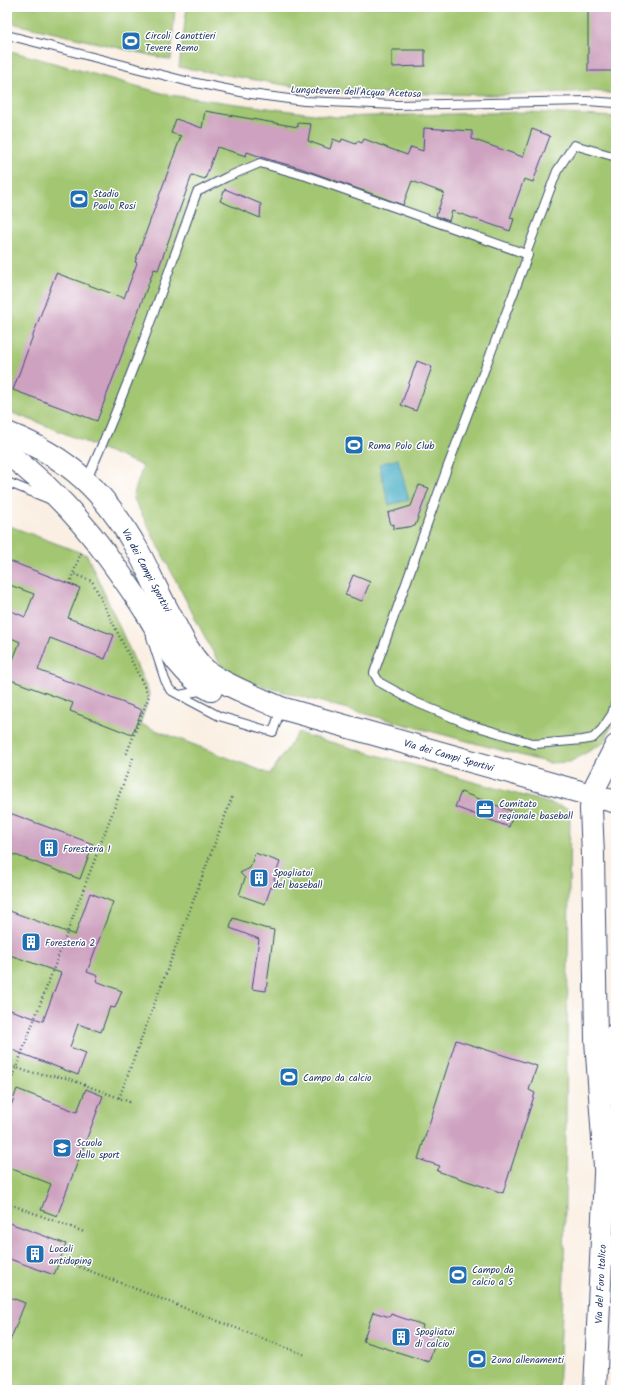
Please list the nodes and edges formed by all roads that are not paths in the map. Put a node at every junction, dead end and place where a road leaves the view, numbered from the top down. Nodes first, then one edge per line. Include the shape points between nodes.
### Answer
1 (7, 35) edge
2 (616, 103) edge
3 (616, 157) edge
4 (526, 254) junction
5 (7, 433) edge
6 (7, 452) edge
7 (7, 482) edge
8 (93, 488) junction
9 (66, 506) junction
10 (140, 602) junction
11 (230, 684) junction
12 (180, 695) junction
13 (202, 695) junction
14 (616, 701) edge
15 (282, 708) junction
16 (616, 746) edge
17 (592, 796) junction
18 (616, 802) edge
19 (616, 1034) edge
20 (605, 1167) junction
21 (595, 1390) edge

1 - 2 lane, Lungotevere dell'Acqua Acetosa via 186,81 304,101 397,105 586,101
3 - 4 lane via 574,146 557,171
4 - 8 lane via 306,176 260,163 197,192 105,438
4 - 14 lane via 528,255 446,471 374,673 379,682 415,702 468,724 535,744 593,738 612,714
5 - 8 main road, Via dei Campi Sportivi via 64,462
6 - 9 main road, Via dei Campi Sportivi
7 - 9 lane
8 - 9 main road via 92,505 82,509
8 - 11 main road, Via dei Campi Sportivi via 128,533 195,658 204,669
9 - 10 main road, Via dei Campi Sportivi via 107,555
10 - 12 lane via 165,680 170,690
10 - 13 main road, Via dei Campi Sportivi via 169,650
11 - 13 lane
11 - 15 main road, Via dei Campi Sportivi
12 - 13 lane
12 - 13 lane
13 - 15 main road, Via dei Campi Sportivi
15 - 17 main road, Via dei Campi Sportivi
16 - 17 main road
17 - 18 main road, Via dei Campi Sportivi
17 - 20 main road via 596,1040
19 - 20 main road, Via del Foro Italico
20 - 21 main road, Via del Foro Italico

